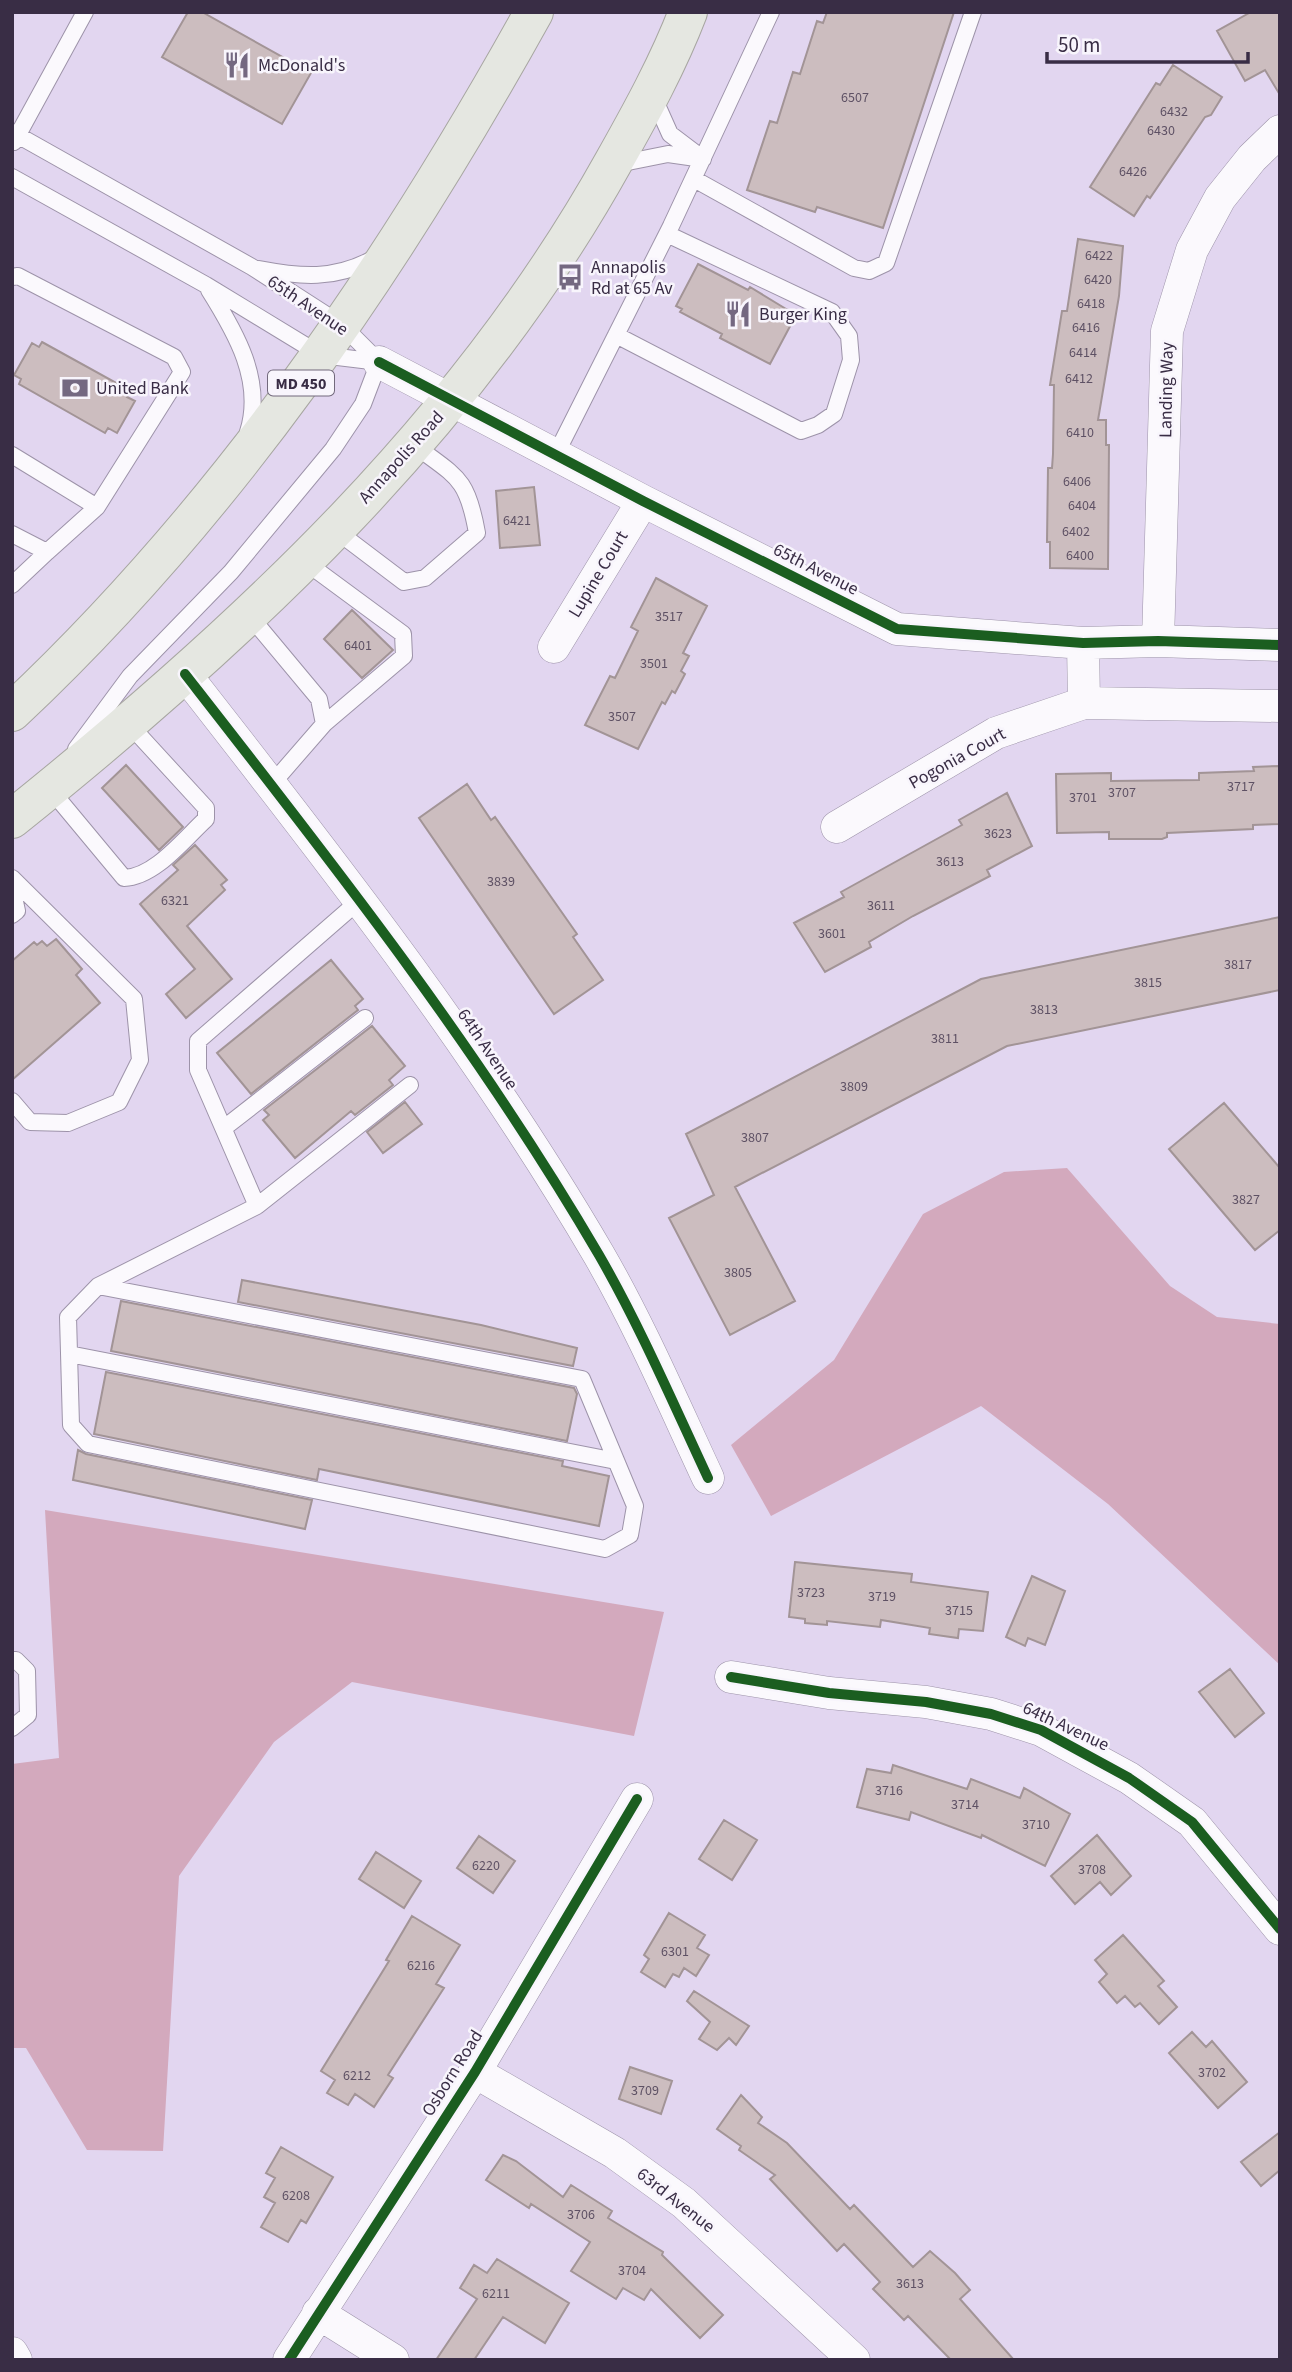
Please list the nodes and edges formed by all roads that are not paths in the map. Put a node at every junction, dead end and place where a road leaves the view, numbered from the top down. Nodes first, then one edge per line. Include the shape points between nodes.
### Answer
1 (85, 12) edge
2 (534, 12) edge
3 (688, 12) edge
4 (771, 12) edge
5 (973, 12) edge
6 (652, 91) junction
7 (1280, 131) edge
8 (14, 137) edge
9 (704, 159) junction
10 (612, 165) junction
11 (12, 177) edge
12 (694, 179) junction
13 (667, 234) junction
14 (398, 241) junction
15 (252, 267) junction
16 (15, 276) edge
17 (206, 285) junction
18 (616, 335) junction
19 (332, 340) junction
20 (379, 362) junction
21 (450, 401) junction
22 (413, 444) junction
23 (12, 455) edge
24 (555, 456) junction
25 (240, 461) junction
26 (643, 501) junction
27 (97, 507) junction
28 (334, 530) junction
29 (12, 534) edge
30 (47, 552) junction
31 (304, 561) junction
32 (12, 585) edge
33 (249, 615) junction
34 (1158, 641) junction
35 (1083, 643) junction
36 (1280, 645) edge
37 (554, 648) dead end
38 (185, 674) junction
39 (1084, 703) junction
40 (1280, 706) edge
41 (12, 712) edge
42 (128, 723) junction
43 (324, 724) junction
44 (271, 785) junction
45 (52, 787) junction
46 (12, 819) edge
47 (837, 827) dead end
48 (12, 878) edge
49 (12, 888) edge
50 (360, 900) junction
51 (12, 915) edge
52 (365, 1018) dead end
53 (410, 1086) dead end
54 (12, 1101) edge
55 (223, 1128) junction
56 (257, 1206) junction
57 (98, 1286) junction
58 (69, 1354) junction
59 (616, 1461) junction
60 (708, 1478) dead end
61 (12, 1660) edge
62 (731, 1677) dead end
63 (12, 1728) edge
64 (637, 1798) dead end
65 (1280, 1929) edge
66 (475, 2072) junction
67 (318, 2313) junction
68 (12, 2353) edge
69 (16, 2360) edge
70 (289, 2360) edge
71 (393, 2360) edge
72 (854, 2360) edge

1 - 8 lane
2 - 14 main road, MD 450
3 - 6 main road, Annapolis Road
4 - 9 lane
5 - 12 lane via 886,262 869,271 854,268
6 - 9 lane via 670,134
6 - 10 main road, Annapolis Road
7 - 34 street, Landing Way via 1220,198 1192,250 1167,331
8 - 15 lane, 65th Avenue
9 - 10 lane via 668,154
9 - 12 lane
10 - 21 main road, Annapolis Road via 531,298
11 - 17 lane
12 - 13 lane
13 - 18 lane
13 - 18 lane via 832,312 849,336 850,360 834,414 801,431
14 - 15 lane via 376,258 338,274 314,277
14 - 19 main road, MD 450
15 - 19 lane, 65th Avenue
16 - 27 lane via 174,357 182,372
17 - 19 lane
17 - 25 lane via 253,380 252,419
18 - 24 lane
19 - 20 lane, 65th Avenue
19 - 20 lane
19 - 25 main road, MD 450
20 - 21 street, 65th Avenue
20 - 45 lane via 363,404 333,449 231,572 130,676
21 - 22 main road, Annapolis Road
21 - 24 street, 65th Avenue
22 - 28 main road, Annapolis Road
22 - 28 lane via 463,482 477,533 425,578 404,582
23 - 27 lane
24 - 26 street, 65th Avenue
25 - 41 main road, MD 450 via 125,598
26 - 35 street, 65th Avenue via 897,629
26 - 37 street, Lupine Court
27 - 30 lane
28 - 31 main road, Annapolis Road
29 - 30 lane
30 - 32 lane
31 - 33 main road, Annapolis Road
31 - 43 lane via 403,634 404,656
33 - 38 main road, Annapolis Road
33 - 43 lane via 320,699
34 - 35 street, 65th Avenue
34 - 36 street, 65th Avenue
35 - 39 street
38 - 42 main road, Annapolis Road
38 - 44 street, 64th Avenue
39 - 40 street, Pogonia Court
39 - 47 street, Pogonia Court via 996,733
42 - 45 main road, Annapolis Road
42 - 45 lane via 206,808 206,819 151,869 139,878 124,878
43 - 44 lane
44 - 50 street, 64th Avenue
45 - 46 main road, Annapolis Road
48 - 54 lane via 134,999 141,1060 118,1102 68,1123 30,1122
49 - 51 lane via 17,911
50 - 55 lane via 198,1041 198,1070
50 - 60 street, 64th Avenue via 561,1191 607,1269
52 - 55 lane
53 - 56 lane
55 - 56 lane
56 - 57 lane
57 - 58 lane via 68,1317
57 - 59 lane via 582,1379
58 - 59 lane
58 - 59 lane via 71,1424 88,1444 605,1549 630,1535 635,1506
61 - 63 lane via 27,1671 28,1715
62 - 65 street, 64th Avenue via 939,1704 991,1714 1049,1734 1129,1778 1192,1822
64 - 66 street, Osborn Road
66 - 67 street, Osborn Road
66 - 72 street, 63rd Avenue via 615,2153 684,2203
67 - 70 street, Osborn Road
67 - 71 street
68 - 69 street

